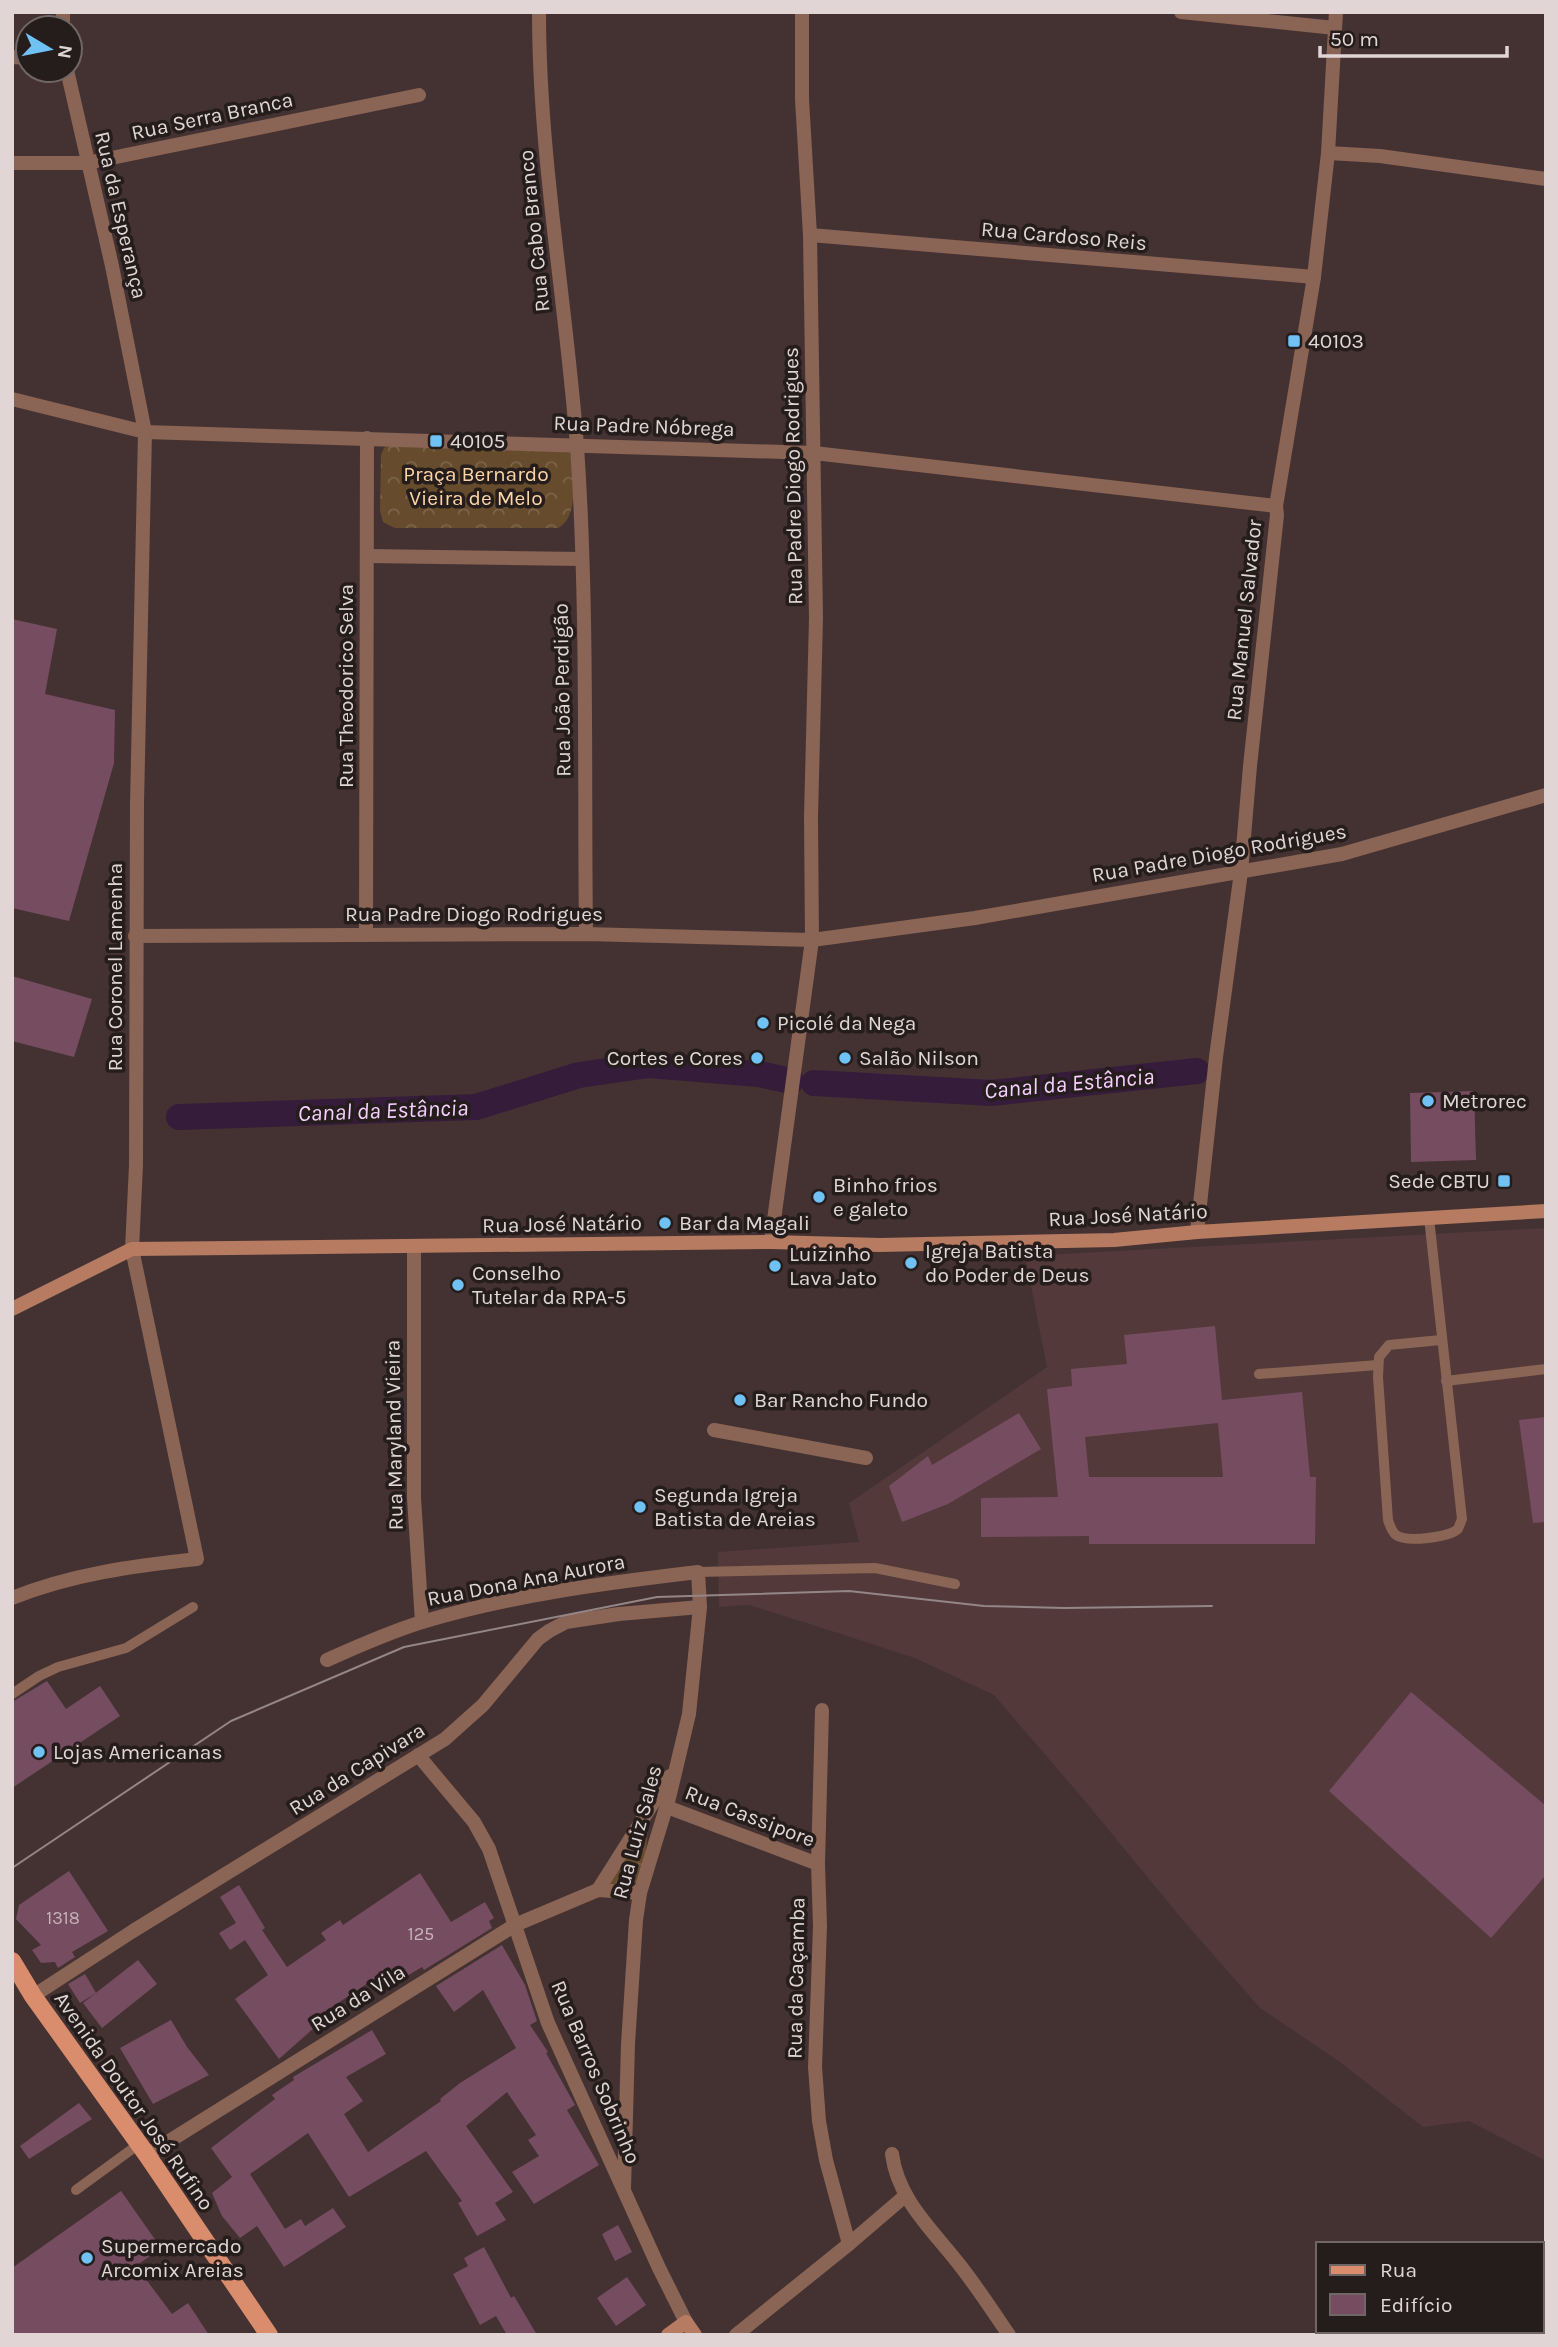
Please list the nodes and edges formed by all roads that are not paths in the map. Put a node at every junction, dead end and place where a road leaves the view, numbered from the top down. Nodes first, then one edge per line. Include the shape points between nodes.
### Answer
1 (538, 12) edge
2 (802, 12) edge
3 (1181, 12) edge
4 (1336, 12) edge
5 (1335, 28) junction
6 (70, 84) edge
7 (419, 95) dead end
8 (1328, 153) junction
9 (12, 163) edge
10 (87, 163) junction
11 (1546, 179) edge
12 (810, 235) junction
13 (1314, 277) junction
14 (132, 369) joint
15 (12, 399) edge
16 (145, 432) junction
17 (367, 438) junction
18 (577, 445) junction
19 (814, 453) junction
20 (1276, 506) junction
21 (367, 556) junction
22 (582, 559) junction
23 (1546, 795) edge
24 (1241, 872) junction
25 (366, 934) junction
26 (586, 934) junction
27 (135, 936) junction
28 (812, 940) junction
29 (1546, 1211) edge
30 (1429, 1218) junction
31 (1198, 1232) junction
32 (771, 1242) junction
33 (414, 1247) junction
34 (132, 1249) junction
35 (12, 1309) edge
36 (1441, 1340) junction
37 (1378, 1365) junction
38 (1546, 1369) edge
39 (1259, 1374) dead end
40 (1446, 1381) junction
41 (714, 1430) dead end
42 (866, 1458) dead end
43 (698, 1572) junction
44 (955, 1584) dead end
45 (12, 1598) edge
46 (193, 1607) dead end
47 (699, 1607) junction
48 (422, 1622) junction
49 (327, 1660) dead end
50 (12, 1694) edge
51 (822, 1710) dead end
52 (418, 1755) junction
53 (678, 1763) junction
54 (667, 1807) junction
55 (818, 1864) junction
56 (598, 1890) junction
57 (640, 1893) junction
58 (515, 1925) junction
59 (12, 1961) edge
60 (33, 1996) junction
61 (143, 2149) junction
62 (892, 2154) dead end
63 (624, 2188) junction
64 (76, 2190) dead end
65 (905, 2196) junction
66 (849, 2244) junction
67 (691, 2329) edge
68 (269, 2335) edge
69 (668, 2335) edge
70 (736, 2335) edge
71 (1009, 2335) edge

1 - 18 street, Rua Cabo Branco via 539,76
2 - 12 street, Rua Padre Diogo Rodrigues
3 - 5 street
4 - 5 street, Rua Manuel Salvador
5 - 8 street, Rua Manuel Salvador
6 - 10 street, Rua da Esperança
7 - 10 street, Rua Serra Branca
8 - 11 street
8 - 13 street, Rua Manuel Salvador
9 - 10 street, Rua Serra Branca
10 - 14 street, Rua da Esperança
12 - 13 street, Rua Cardoso Reis
12 - 19 street, Rua Padre Diogo Rodrigues
13 - 20 street, Rua Manuel Salvador
14 - 16 street, Rua Coronel Lamenha
15 - 16 street, Rua Padre Nóbrega
16 - 17 street, Rua Padre Nóbrega
16 - 27 street, Rua Coronel Lamenha
17 - 18 street, Rua Padre Nóbrega
17 - 21 street, Rua Theodorico Selva
18 - 19 street, Rua Padre Nóbrega
18 - 22 street, Rua João Perdigão
19 - 20 street, Rua Padre Nóbrega
19 - 28 street, Rua Padre Diogo Rodrigues
20 - 24 street, Rua Manuel Salvador
21 - 22 street
21 - 25 street, Rua Theodorico Selva
22 - 26 street, Rua João Perdigão
23 - 24 street, Rua Padre Diogo Rodrigues via 1342,854
24 - 28 street, Rua Padre Diogo Rodrigues via 975,918
24 - 31 street, Rua Manuel Salvador
25 - 26 street, Rua Padre Diogo Rodrigues
25 - 27 street, Rua Padre Diogo Rodrigues
26 - 28 street, Rua Padre Diogo Rodrigues
27 - 34 street, Rua Coronel Lamenha
28 - 32 street
29 - 30 main road, Rua José Natário
30 - 31 main road, Rua José Natário
30 - 36 lane
31 - 32 main road, Rua José Natário via 1114,1240 880,1245
32 - 33 main road, Rua José Natário
33 - 34 main road, Rua José Natário
33 - 48 street, Rua Maryland Vieira via 414,1498
34 - 35 main road, Rua José Natário
34 - 45 street, Rua Coronel Lamenha via 197,1559 114,1568
36 - 37 lane via 1389,1345 1381,1352
36 - 40 lane
37 - 39 lane
37 - 40 lane via 1388,1520 1399,1537 1448,1535 1460,1524
38 - 40 lane
41 - 42 street
43 - 44 lane via 875,1568
43 - 47 street, Rua Luiz Sales
43 - 48 street, Rua Dona Ana Aurora via 600,1583
46 - 50 lane via 126,1648 58,1667
47 - 52 street, Rua da Capivara via 566,1622 549,1630 464,1724
47 - 53 street, Rua Luiz Sales via 689,1714
48 - 49 street, Rua Dona Ana Aurora
51 - 55 street, Rua da Caçamba
52 - 58 street, Rua Barros Sobrinho via 474,1822 489,1849
52 - 60 street, Rua da Capivara
53 - 54 street, Rua Luiz Sales
53 - 56 street
54 - 55 street, Rua Cassipore
54 - 57 street, Rua Luiz Sales
55 - 66 street, Rua da Caçamba via 817,2094 826,2160
56 - 57 street, Rua da Vila
56 - 58 street, Rua da Vila
57 - 63 street, Rua Luiz Sales via 628,2044
58 - 61 street, Rua da Vila
58 - 63 street, Rua Barros Sobrinho via 548,2023
59 - 60 main road, Avenida Doutor José Rufino
60 - 61 main road, Avenida Doutor José Rufino
61 - 64 lane
61 - 68 main road, Avenida Doutor José Rufino
62 - 65 street
63 - 67 street, Rua Barros Sobrinho
65 - 66 street
65 - 71 street
66 - 70 street
67 - 69 main road

